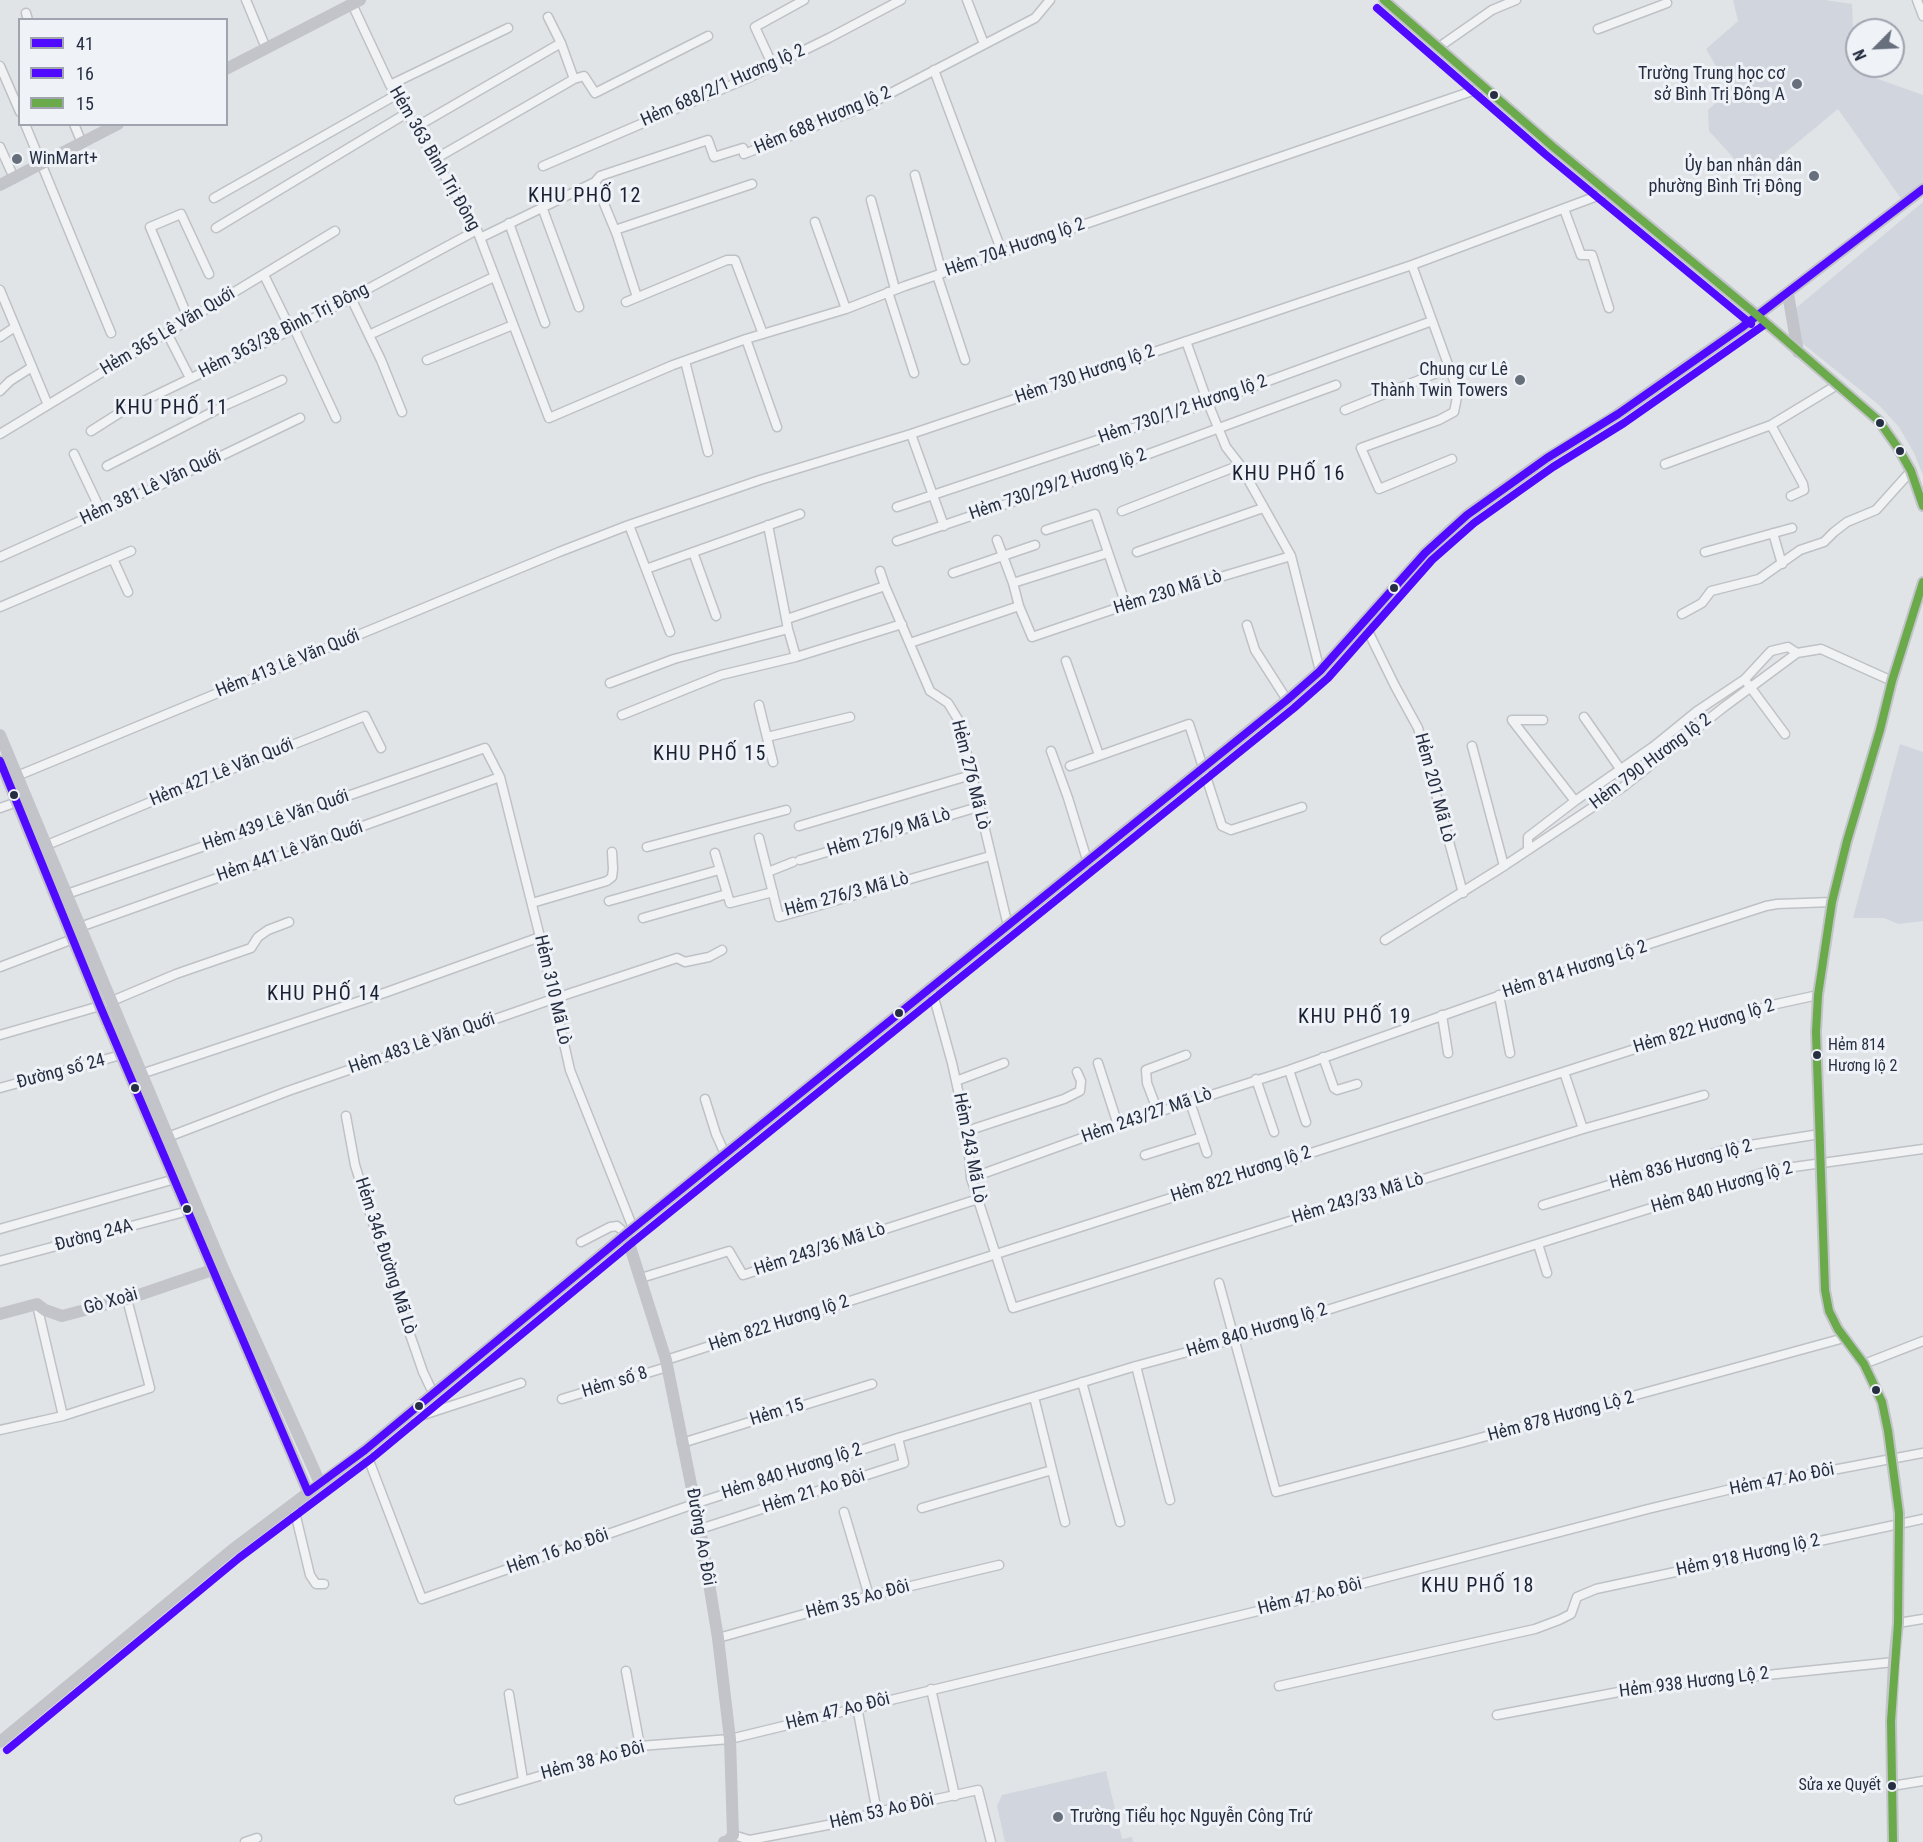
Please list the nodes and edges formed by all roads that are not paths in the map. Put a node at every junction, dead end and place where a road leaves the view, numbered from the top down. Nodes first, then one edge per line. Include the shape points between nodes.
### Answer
1 (246, 0) edge
2 (804, 0) edge
3 (901, 0) edge
4 (967, 0) edge
5 (1050, 0) edge
6 (1384, 0) edge
7 (1516, 0) edge
8 (1917, 0) edge
9 (356, 2) edge
10 (1667, 3) dead end
11 (1923, 16) edge
12 (548, 17) dead end
13 (508, 28) dead end
14 (1598, 29) dead end
15 (708, 36) dead end
16 (561, 42) junction
17 (984, 44) junction
18 (1439, 47) junction
19 (266, 48) junction
20 (0, 66) edge
21 (773, 66) junction
22 (228, 68) edge
23 (934, 70) junction
24 (574, 80) junction
25 (390, 85) junction
26 (1484, 87) junction
27 (396, 95) junction
28 (18, 107) edge
29 (407, 113) junction
30 (26, 126) edge
31 (75, 126) edge
32 (114, 126) edge
33 (416, 127) junction
34 (82, 143) junction
35 (0, 147) edge
36 (435, 159) junction
37 (42, 164) junction
38 (543, 166) dead end
39 (915, 175) dead end
40 (14, 178) junction
41 (595, 182) junction
42 (752, 184) dead end
43 (0, 185) edge
44 (1923, 189) edge
45 (1608, 192) junction
46 (214, 198) dead end
47 (871, 200) dead end
48 (542, 207) junction
49 (1564, 209) junction
50 (815, 222) dead end
51 (508, 223) junction
52 (216, 228) dead end
53 (615, 230) junction
54 (335, 231) dead end
55 (478, 234) junction
56 (1002, 252) junction
57 (1412, 265) junction
58 (209, 274) dead end
59 (939, 274) junction
60 (264, 275) junction
61 (494, 277) junction
62 (0, 290) edge
63 (892, 291) junction
64 (1788, 294) junction
65 (637, 297) junction
66 (351, 298) junction
67 (626, 302) dead end
68 (579, 307) dead end
69 (1609, 308) dead end
70 (846, 309) junction
71 (1758, 316) junction
72 (189, 320) junction
73 (1432, 321) junction
74 (545, 323) dead end
75 (513, 325) junction
76 (15, 327) junction
77 (293, 329) junction
78 (111, 333) dead end
79 (167, 333) junction
80 (764, 334) junction
81 (369, 335) junction
82 (0, 337) edge
83 (746, 339) junction
84 (1186, 341) junction
85 (1798, 352) junction
86 (427, 360) dead end
87 (965, 360) dead end
88 (685, 361) junction
89 (32, 367) junction
90 (1449, 368) junction
91 (914, 373) dead end
92 (190, 378) junction
93 (282, 380) dead end
94 (1336, 385) dead end
95 (1837, 385) junction
96 (0, 391) edge
97 (1208, 403) junction
98 (48, 405) junction
99 (1345, 410) dead end
100 (402, 412) dead end
101 (300, 418) dead end
102 (336, 418) dead end
103 (549, 418) joint
104 (1771, 425) junction
105 (777, 427) dead end
106 (1217, 428) junction
107 (91, 431) dead end
108 (0, 434) edge
109 (911, 434) junction
110 (708, 452) dead end
111 (74, 454) dead end
112 (1452, 459) dead end
113 (1665, 464) dead end
114 (1240, 465) junction
115 (107, 466) dead end
116 (1911, 471) junction
117 (933, 495) junction
118 (1791, 496) dead end
119 (1923, 506) edge
120 (897, 507) dead end
121 (1263, 508) junction
122 (101, 511) junction
123 (1122, 511) dead end
124 (800, 514) dead end
125 (629, 525) junction
126 (768, 525) junction
127 (944, 525) junction
128 (1792, 528) dead end
129 (1046, 530) dead end
130 (1773, 533) junction
131 (997, 540) dead end
132 (897, 541) dead end
133 (1035, 545) dead end
134 (131, 551) dead end
135 (559, 552) joint
136 (693, 552) junction
137 (1137, 552) dead end
138 (1705, 552) dead end
139 (1108, 553) junction
140 (0, 556) edge
141 (1002, 556) junction
142 (1291, 556) junction
143 (113, 559) junction
144 (1782, 564) junction
145 (646, 569) junction
146 (880, 571) dead end
147 (953, 573) dead end
148 (1923, 582) edge
149 (1013, 583) junction
150 (885, 586) junction
151 (128, 592) dead end
152 (1126, 605) junction
153 (1019, 606) junction
154 (0, 607) edge
155 (1682, 614) dead end
156 (716, 616) dead end
157 (787, 619) junction
158 (1364, 623) junction
159 (902, 624) junction
160 (1247, 625) dead end
161 (789, 629) junction
162 (670, 632) dead end
163 (910, 643) junction
164 (1797, 653) junction
165 (796, 657) junction
166 (1066, 661) dead end
167 (1320, 671) junction
168 (1745, 679) junction
169 (1892, 681) junction
170 (610, 683) dead end
171 (1750, 687) junction
172 (1287, 700) junction
173 (759, 705) dead end
174 (622, 715) dead end
175 (850, 717) dead end
176 (1584, 717) dead end
177 (1543, 720) dead end
178 (1785, 734) dead end
179 (0, 735) edge
180 (767, 737) junction
181 (1472, 746) dead end
182 (381, 748) dead end
183 (485, 748) joint
184 (1051, 751) dead end
185 (1099, 755) junction
186 (0, 761) edge
187 (772, 762) dead end
188 (1070, 766) dead end
189 (1204, 768) junction
190 (1620, 770) junction
191 (971, 775) junction
192 (17, 776) junction
193 (500, 777) junction
194 (1575, 801) junction
195 (16, 802) junction
196 (978, 807) junction
197 (1302, 807) dead end
198 (0, 808) edge
199 (786, 810) dead end
200 (799, 826) dead end
201 (759, 838) dead end
202 (47, 845) junction
203 (647, 847) dead end
204 (1528, 850) junction
205 (612, 852) dead end
206 (715, 853) dead end
207 (990, 856) junction
208 (1088, 863) junction
209 (1504, 866) junction
210 (51, 870) junction
211 (719, 870) junction
212 (768, 872) junction
213 (773, 892) junction
214 (1463, 893) junction
215 (67, 894) junction
216 (727, 894) junction
217 (609, 901) dead end
218 (1832, 902) junction
219 (532, 903) junction
220 (643, 918) dead end
221 (289, 922) dead end
222 (1008, 926) junction
223 (80, 927) junction
224 (540, 937) junction
225 (73, 939) junction
226 (1385, 940) dead end
227 (722, 950) dead end
228 (0, 967) edge
229 (931, 987) junction
230 (1499, 995) junction
231 (1818, 995) junction
232 (553, 999) junction
233 (106, 1004) junction
234 (1442, 1015) junction
235 (0, 1035) edge
236 (1448, 1053) dead end
237 (1510, 1053) dead end
238 (121, 1055) junction
239 (1186, 1055) dead end
240 (1323, 1057) junction
241 (1098, 1062) dead end
242 (1004, 1063) dead end
243 (1289, 1070) junction
244 (1077, 1072) dead end
245 (1564, 1072) junction
246 (141, 1074) junction
247 (1256, 1080) junction
248 (956, 1081) junction
249 (1357, 1084) dead end
250 (0, 1088) edge
251 (1704, 1095) dead end
252 (705, 1099) dead end
253 (1190, 1102) junction
254 (1158, 1112) junction
255 (346, 1116) dead end
256 (1306, 1122) dead end
257 (1118, 1125) junction
258 (1583, 1129) junction
259 (967, 1131) junction
260 (1274, 1132) dead end
261 (1820, 1134) junction
262 (168, 1137) junction
263 (1202, 1137) junction
264 (1923, 1149) edge
265 (1207, 1153) dead end
266 (725, 1154) junction
267 (1145, 1155) dead end
268 (1821, 1162) junction
269 (971, 1178) junction
270 (175, 1179) junction
271 (978, 1199) junction
272 (1543, 1204) dead end
273 (188, 1211) junction
274 (0, 1229) edge
275 (630, 1231) junction
276 (581, 1242) dead end
277 (1538, 1244) junction
278 (996, 1255) junction
279 (0, 1261) edge
280 (217, 1268) junction
281 (1547, 1273) dead end
282 (641, 1278) junction
283 (1219, 1283) dead end
284 (127, 1299) junction
285 (37, 1304) junction
286 (1013, 1308) joint
287 (0, 1314) edge
288 (1844, 1338) junction
289 (1235, 1339) junction
290 (1923, 1341) edge
291 (667, 1363) junction
292 (1864, 1364) junction
293 (1136, 1366) junction
294 (1082, 1382) junction
295 (521, 1383) dead end
296 (872, 1384) dead end
297 (433, 1393) junction
298 (1034, 1397) junction
299 (562, 1399) dead end
300 (409, 1414) junction
301 (63, 1416) junction
302 (0, 1430) edge
303 (898, 1438) junction
304 (682, 1443) junction
305 (365, 1450) junction
306 (1923, 1454) edge
307 (1892, 1459) junction
308 (1053, 1470) junction
309 (320, 1484) junction
310 (308, 1492) junction
311 (1170, 1500) dead end
312 (293, 1504) junction
313 (694, 1504) junction
314 (922, 1508) dead end
315 (844, 1512) dead end
316 (1923, 1519) edge
317 (1065, 1522) dead end
318 (1120, 1522) dead end
319 (1900, 1523) junction
320 (700, 1529) junction
321 (999, 1565) dead end
322 (324, 1584) dead end
323 (869, 1596) junction
324 (1923, 1619) edge
325 (1898, 1623) junction
326 (718, 1638) junction
327 (1894, 1662) junction
328 (626, 1671) dead end
329 (1279, 1686) dead end
330 (931, 1689) junction
331 (509, 1694) dead end
332 (857, 1707) junction
333 (1497, 1715) dead end
334 (730, 1738) junction
335 (0, 1742) edge
336 (640, 1746) junction
337 (524, 1780) junction
338 (1923, 1781) edge
339 (1892, 1786) junction
340 (955, 1796) junction
341 (459, 1800) dead end
342 (877, 1812) junction
343 (257, 1838) dead end
344 (731, 1840) edge
345 (245, 1842) edge
346 (991, 1842) edge
347 (1893, 1842) edge

1 - 19 street
2 - 21 street via 755,27
3 - 21 street, Hẻm 688/2/1 Hương lộ 2
4 - 17 street
5 - 17 street, Hẻm 688 Hương lộ 2 via 1035,18
6 - 18 main road
7 - 18 street via 1492,10
8 - 11 street
9 - 19 main road
9 - 25 street, Hẻm 363 Bình Trị Đông
10 - 14 street
12 - 16 street
13 - 25 street
15 - 24 street via 595,93 584,76
16 - 24 street
16 - 33 street
17 - 23 street, Hẻm 688 Hương lộ 2
18 - 26 main road
19 - 22 main road
20 - 28 street
21 - 38 street, Hẻm 688/2/1 Hương lộ 2
23 - 41 street, Hẻm 688 Hương lộ 2 via 866,106 744,154 743,148 714,157 708,141 600,176
23 - 56 street
24 - 36 street
25 - 27 street, Hẻm 363 Bình Trị Đông
26 - 45 main road
26 - 56 street, Hẻm 704 Hương lộ 2
27 - 29 street, Hẻm 363 Bình Trị Đông
27 - 46 street
29 - 33 street, Hẻm 363 Bình Trị Đông
29 - 52 street
30 - 37 street
31 - 34 street
32 - 34 main road
33 - 36 street, Hẻm 363 Bình Trị Đông
34 - 37 main road
35 - 40 street
36 - 55 street, Hẻm 363 Bình Trị Đông
37 - 40 main road
37 - 78 street
39 - 59 street
40 - 43 main road
41 - 48 street, Hẻm 363/38 Bình Trị Đông
41 - 53 street
42 - 53 street
44 - 64 main road
45 - 49 street, Hẻm 730 Hương lộ 2
45 - 71 main road
47 - 63 street
48 - 51 street, Hẻm 363/38 Bình Trị Đông
48 - 68 street
49 - 57 street, Hẻm 730 Hương lộ 2
49 - 69 street via 1581,255 1592,255
50 - 70 street
51 - 55 street, Hẻm 363/38 Bình Trị Đông
51 - 74 street
53 - 65 street
54 - 60 street, Hẻm 365 Lê Văn Quới
55 - 61 street, Hẻm 363 Bình Trị Đông
55 - 66 street, Hẻm 363/38 Bình Trị Đông
56 - 59 street, Hẻm 704 Hương lộ 2
57 - 73 street
57 - 84 street, Hẻm 730 Hương lộ 2
58 - 72 street via 181,214 150,227
59 - 63 street, Hẻm 704 Hương lộ 2
59 - 87 street
60 - 72 street, Hẻm 365 Lê Văn Quới
60 - 77 street
61 - 75 street, Hẻm 363 Bình Trị Đông
61 - 81 street
62 - 76 street
63 - 70 street, Hẻm 704 Hương lộ 2
63 - 91 street
64 - 71 main road
64 - 85 main road
65 - 67 street
65 - 80 street via 735,260
66 - 77 street, Hẻm 363/38 Bình Trị Đông
66 - 81 street
70 - 80 street, Hẻm 704 Hương lộ 2
71 - 85 main road
71 - 158 main road via 1467,515 1425,553
72 - 79 street, Hẻm 365 Lê Văn Quới
73 - 90 street
73 - 97 street, Hẻm 730/1/2 Hương lộ 2
75 - 86 street
75 - 103 street, Hẻm 363 Bình Trị Đông
76 - 82 street
76 - 89 street
77 - 92 street, Hẻm 363/38 Bình Trị Đông
77 - 102 street
79 - 92 street
79 - 98 street, Hẻm 365 Lê Văn Quới
80 - 83 street, Hẻm 704 Hương lộ 2
81 - 100 street
83 - 88 street, Hẻm 704 Hương lộ 2
83 - 105 street
84 - 97 street
84 - 109 street, Hẻm 730 Hương lộ 2
85 - 95 main road
88 - 103 street, Hẻm 704 Hương lộ 2
88 - 110 street
89 - 96 street
89 - 98 street
90 - 99 street
90 - 112 street via 1458,392 1454,412 1361,448 1379,489
92 - 107 street, Hẻm 363/38 Bình Trị Đông
93 - 115 street
94 - 106 street, Hẻm 730/29/2 Hương lộ 2
95 - 104 street
95 - 116 main road via 1879,421
97 - 106 street
97 - 117 street, Hẻm 730/1/2 Hương lộ 2
98 - 108 street, Hẻm 365 Lê Văn Quới
101 - 122 street, Hẻm 381 Lê Văn Quới
104 - 113 street
104 - 118 street via 1803,484 1804,490
106 - 114 street
106 - 127 street, Hẻm 730/29/2 Hương lộ 2
109 - 117 street
109 - 125 street, Hẻm 730 Hương lộ 2
111 - 122 street
114 - 121 street
114 - 123 street
116 - 119 main road
116 - 144 street via 1876,510 1847,522 1824,542 1800,550
117 - 120 street, Hẻm 730/1/2 Hương lộ 2
117 - 127 street
121 - 137 street
121 - 142 street
122 - 140 street, Hẻm 381 Lê Văn Quới
124 - 126 street
125 - 135 street, Hẻm 730 Hương lộ 2
125 - 145 street
126 - 136 street
126 - 157 street
127 - 132 street, Hẻm 730/29/2 Hương lộ 2
128 - 130 street
129 - 139 street via 1095,514
130 - 138 street
130 - 144 street
131 - 141 street, Hẻm 230 Mã Lò
133 - 141 street
134 - 143 street
135 - 192 street, Hẻm 413 Lê Văn Quới
136 - 145 street
136 - 156 street
139 - 149 street
139 - 152 street
141 - 147 street
141 - 149 street, Hẻm 230 Mã Lò
142 - 152 street, Hẻm 230 Mã Lò
142 - 167 street
143 - 151 street
143 - 154 street
144 - 155 street via 1759,579 1711,591 1702,603
145 - 162 street
146 - 150 street, Hẻm 276 Mã Lò
148 - 169 main road
149 - 153 street, Hẻm 230 Mã Lò
150 - 157 street
150 - 159 street, Hẻm 276 Mã Lò
152 - 153 street, Hẻm 230 Mã Lò via 1032,637
153 - 163 street
157 - 161 street
158 - 167 main road
158 - 214 street, Hẻm 201 Mã Lò via 1418,728
159 - 163 street, Hẻm 276 Mã Lò
159 - 165 street
160 - 172 street via 1254,650
161 - 165 street
161 - 170 street via 674,659
163 - 191 street, Hẻm 276 Mã Lò via 930,691 948,703 958,721
164 - 168 street via 1788,647 1771,651
164 - 169 street via 1821,649
164 - 171 street, Hẻm 790 Hương lộ 2
165 - 174 street via 721,675
166 - 185 street
167 - 172 main road
168 - 171 street
168 - 190 street
169 - 218 main road
171 - 178 street
171 - 204 street, Hẻm 790 Hương lộ 2 via 1623,788
172 - 189 main road
173 - 180 street
175 - 180 street
176 - 190 street
177 - 194 street via 1512,720
179 - 192 main road
180 - 187 street
181 - 209 street
182 - 202 street, Hẻm 427 Lê Văn Quới via 365,716
183 - 193 street, Hẻm 310 Mã Lò
183 - 215 street, Hẻm 439 Lê Văn Quới
184 - 208 street
185 - 188 street
185 - 189 street via 1189,724
186 - 195 main road
189 - 197 street via 1220,824 1226,829
189 - 208 main road
190 - 194 street
191 - 196 street, Hẻm 276 Mã Lò
191 - 200 street
192 - 202 main road
193 - 219 street, Hẻm 310 Mã Lò
193 - 223 street, Hẻm 441 Lê Văn Quới
194 - 204 street via 1528,837
195 - 198 street
195 - 210 main road
196 - 207 street, Hẻm 276 Mã Lò
196 - 212 street, Hẻm 276/9 Mã Lò
199 - 203 street
201 - 212 street, Hẻm 276/3 Mã Lò
202 - 210 main road
204 - 209 street, Hẻm 790 Hương lộ 2
205 - 219 street via 612,876 607,881
206 - 211 street
207 - 213 street, Hẻm 276/3 Mã Lò via 779,917
207 - 222 street, Hẻm 276 Mã Lò
208 - 222 main road
209 - 214 street, Hẻm 790 Hương lộ 2
210 - 215 main road
210 - 225 main road
211 - 216 street
211 - 217 street
212 - 213 street, Hẻm 276/3 Mã Lò
213 - 216 street via 729,903
214 - 226 street, Hẻm 790 Hương lộ 2
215 - 223 main road
216 - 220 street
218 - 230 street, Hẻm 814 Hương Lộ 2 via 1766,906
218 - 231 main road
219 - 224 street, Hẻm 310 Mã Lò
221 - 233 street via 268,930 251,948
222 - 229 main road
223 - 233 main road
224 - 232 street, Hẻm 310 Mã Lò
224 - 246 street
225 - 228 street
225 - 233 main road
227 - 232 street, Hẻm 483 Lê Văn Quới via 685,962 677,958
229 - 248 street, Hẻm 243 Mã Lò
229 - 266 main road
230 - 234 street, Hẻm 814 Hương Lộ 2
230 - 237 street
231 - 245 street, Hẻm 822 Hương lộ 2 via 1772,1005
231 - 261 main road
232 - 262 street, Hẻm 483 Lê Văn Quới
232 - 275 street, Hẻm 310 Mã Lò via 570,1070
233 - 235 street
233 - 238 main road
233 - 246 main road
234 - 236 street
234 - 240 street, Hẻm 814 Hương Lộ 2
238 - 250 street, Đường số 24
238 - 270 main road
239 - 254 street via 1146,1070
240 - 243 street, Hẻm 243/27 Mã Lò
240 - 249 street via 1334,1088
241 - 257 street
242 - 248 street
243 - 247 street, Hẻm 243/27 Mã Lò
243 - 256 street
244 - 259 street via 1080,1091
245 - 258 street
245 - 278 street, Hẻm 822 Hương lộ 2
246 - 262 main road
247 - 253 street, Hẻm 243/27 Mã Lò
247 - 260 street
248 - 259 street, Hẻm 243 Mã Lò
251 - 258 street, Hẻm 243/33 Mã Lò
252 - 266 street
253 - 254 street, Hẻm 243/27 Mã Lò
253 - 263 street
254 - 257 street, Hẻm 243/27 Mã Lò
255 - 297 street, Hẻm 346 Đường Mã Lò via 355,1165
257 - 269 street, Hẻm 243/27 Mã Lò
258 - 286 street, Hẻm 243/33 Mã Lò
259 - 269 street, Hẻm 243 Mã Lò
261 - 268 main road
261 - 272 street, Hẻm 836 Hương lộ 2 via 1731,1148
262 - 280 main road
263 - 265 street
263 - 267 street
264 - 268 street, Hẻm 840 Hương lộ 2
266 - 275 main road
268 - 277 street, Hẻm 840 Hương lộ 2 via 1772,1170
268 - 288 main road via 1825,1290 1829,1311
269 - 271 street, Hẻm 243 Mã Lò
270 - 273 main road
270 - 274 street
271 - 278 street, Hẻm 243 Mã Lò
271 - 282 street, Hẻm 243/36 Mã Lò via 742,1275 729,1251
273 - 279 street, Đường 24A
273 - 280 main road
275 - 276 street via 610,1227
275 - 282 main road, Đường Ao Đôi
275 - 297 main road
277 - 281 street
277 - 289 street, Hẻm 840 Hương lộ 2
278 - 286 street, Hẻm 243 Mã Lò
278 - 291 street, Hẻm 822 Hương lộ 2
280 - 284 main road, Gò Xoài
280 - 309 main road
280 - 310 main road
282 - 291 main road, Đường Ao Đôi
283 - 289 street
284 - 285 main road, Gò Xoài via 62,1316
284 - 301 street via 150,1388
285 - 287 main road
285 - 301 street
288 - 289 street, Hẻm 878 Hương Lộ 2 via 1276,1492
288 - 292 main road
289 - 293 street, Hẻm 840 Hương lộ 2
290 - 292 street
291 - 299 street, Hẻm số 8
291 - 304 main road, Đường Ao Đôi
292 - 307 main road via 1882,1402
293 - 294 street, Hẻm 840 Hương lộ 2
293 - 311 street
294 - 298 street, Hẻm 840 Hương lộ 2
294 - 318 street
295 - 300 street via 417,1417
296 - 304 street, Hẻm 15
297 - 300 main road
298 - 303 street, Hẻm 840 Hương lộ 2
298 - 308 street
300 - 305 main road
301 - 302 street
303 - 313 street, Hẻm 840 Hương lộ 2
303 - 320 street, Hẻm 21 Ao Đôi via 904,1463
304 - 313 main road, Đường Ao Đôi
305 - 309 main road
305 - 313 street, Hẻm 16 Ao Đôi via 422,1599
306 - 307 street, Hẻm 47 Ao Đôi
307 - 319 main road
307 - 330 street, Hẻm 47 Ao Đôi via 1727,1490 1266,1609
308 - 314 street
308 - 317 street
309 - 310 main road
310 - 312 main road
312 - 322 street via 310,1575 316,1584
312 - 335 main road
313 - 320 main road, Đường Ao Đôi
315 - 323 street
316 - 319 street, Hẻm 918 Hương lộ 2
319 - 325 main road
319 - 329 street, Hẻm 918 Hương lộ 2 via 1596,1590 1577,1597 1571,1614 1535,1629
320 - 326 main road, Đường Ao Đôi
321 - 323 street, Hẻm 35 Ao Đôi
323 - 326 street, Hẻm 35 Ao Đôi
324 - 325 street
325 - 327 main road
326 - 334 main road, Đường Ao Đôi
327 - 333 street, Hẻm 938 Hương Lộ 2 via 1640,1688
327 - 339 main road
328 - 336 street
330 - 332 street, Hẻm 47 Ao Đôi
330 - 340 street
331 - 337 street
332 - 334 street, Hẻm 47 Ao Đôi
332 - 342 street
334 - 336 street, Hẻm 38 Ao Đôi
334 - 344 main road, Đường Ao Đôi
336 - 337 street, Hẻm 38 Ao Đôi
337 - 341 street, Hẻm 38 Ao Đôi
338 - 339 street
339 - 347 main road
340 - 342 street, Hẻm 53 Ao Đôi
340 - 346 street, Hẻm 53 Ao Đôi via 978,1790
342 - 344 street, Hẻm 53 Ao Đôi via 750,1840
343 - 345 street

